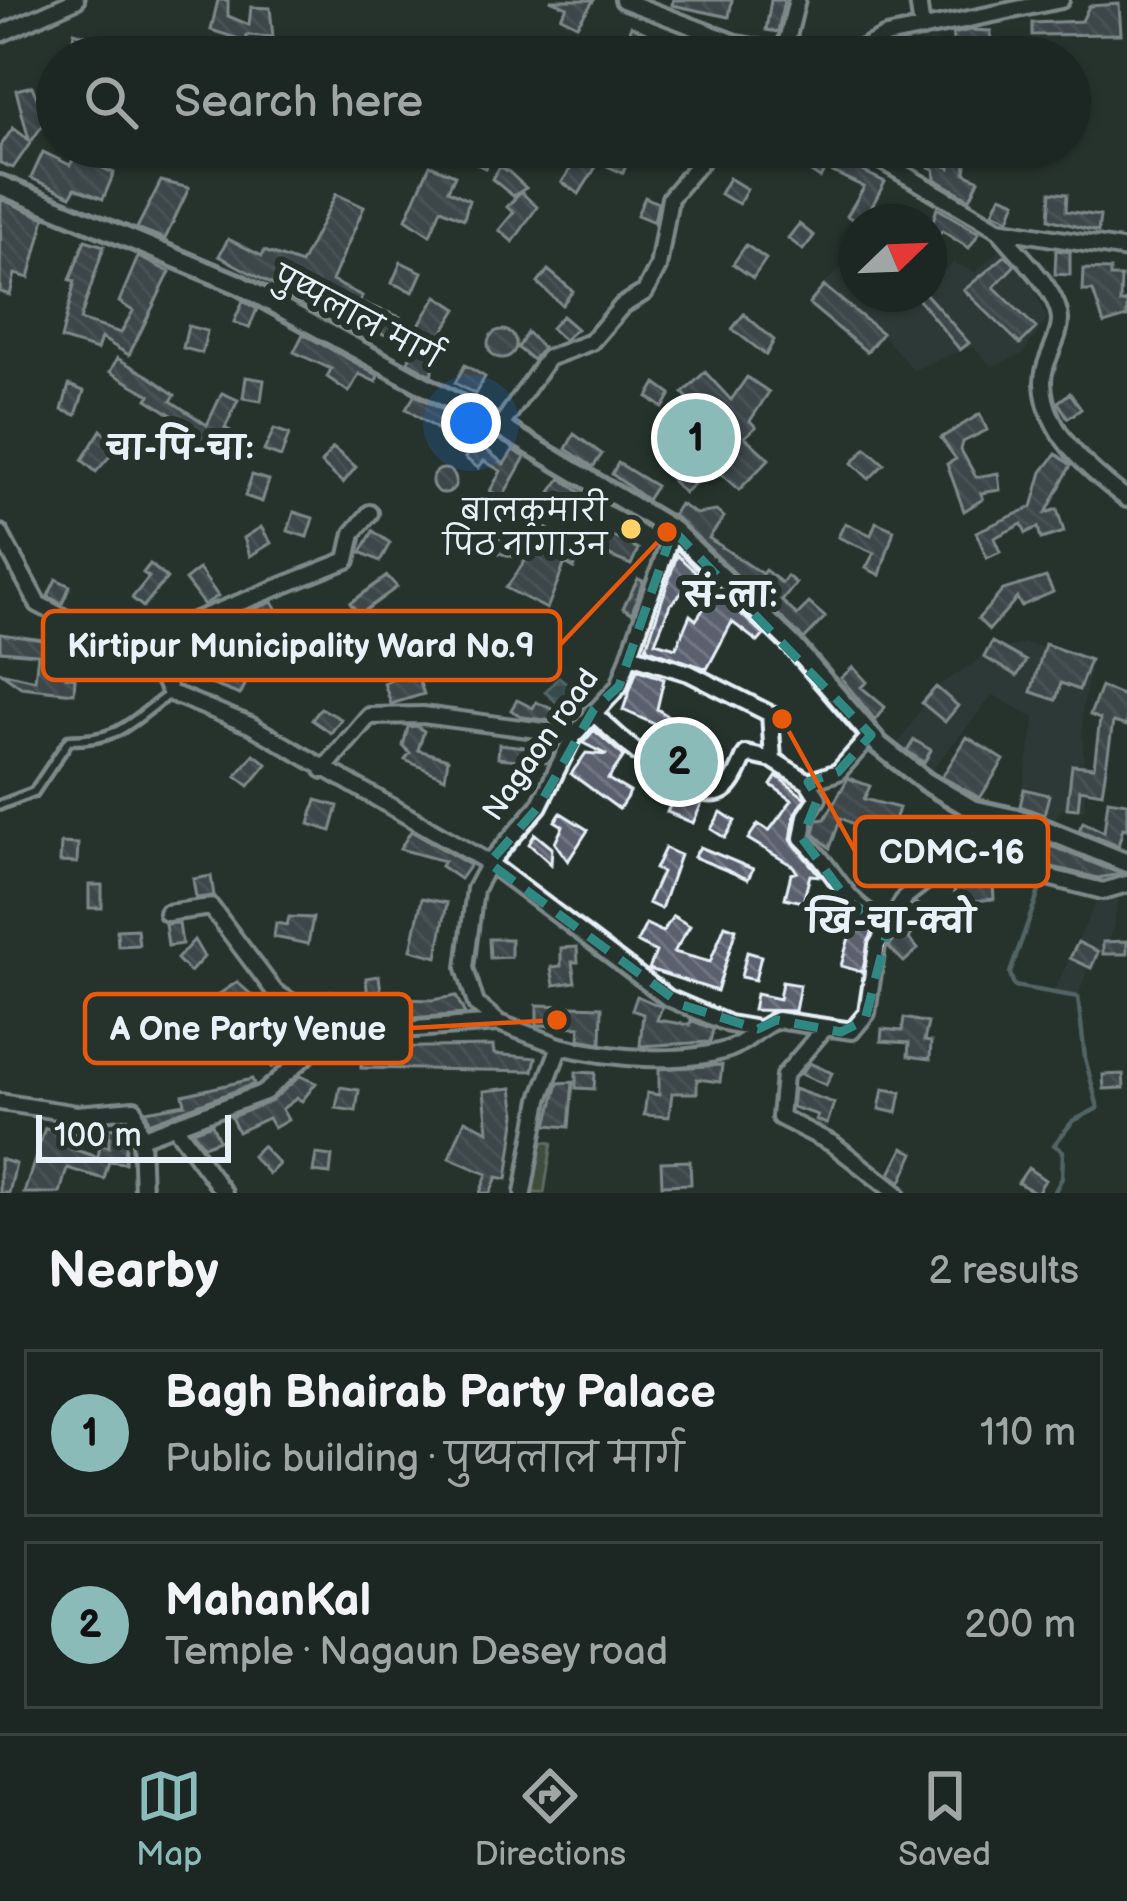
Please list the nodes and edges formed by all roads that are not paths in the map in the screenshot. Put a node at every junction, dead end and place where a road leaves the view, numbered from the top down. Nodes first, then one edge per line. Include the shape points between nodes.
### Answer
1 (76, 0) edge
2 (623, 0) edge
3 (797, 0) edge
4 (918, 0) edge
5 (1061, 0) edge
6 (922, 29) junction
7 (0, 34) edge
8 (717, 36) edge
9 (788, 36) edge
10 (894, 36) edge
11 (695, 168) edge
12 (894, 168) edge
13 (0, 185) edge
14 (998, 229) junction
15 (1127, 250) edge
16 (500, 427) junction
17 (1127, 499) edge
18 (370, 512) dead end
19 (673, 530) junction
20 (0, 533) edge
21 (630, 655) junction
22 (156, 666) junction
23 (171, 693) junction
24 (592, 712) junction
25 (574, 735) junction
26 (871, 735) junction
27 (772, 760) junction
28 (323, 770) junction
29 (808, 782) junction
30 (0, 805) edge
31 (489, 863) junction
32 (1127, 863) edge
33 (1127, 884) edge
34 (167, 913) dead end
35 (889, 925) junction
36 (499, 1023) junction
37 (758, 1029) junction
38 (824, 1029) junction
39 (330, 1035) junction
40 (560, 1046) junction
41 (0, 1102) edge
42 (174, 1125) junction
43 (141, 1138) junction
44 (143, 1193) edge
45 (224, 1193) edge
46 (523, 1193) edge
47 (896, 1193) edge

1 - 7 street
2 - 8 street
3 - 9 street
4 - 6 street
5 - 6 street
6 - 10 street
11 - 16 street via 670,198 658,267 644,292 591,342 548,358
12 - 14 street
13 - 16 street, पुष्पलाल मार्ग via 238,284
14 - 15 street
14 - 17 street via 1056,303 1060,322 1043,385 1058,431 1088,470
16 - 19 street, पुष्पलाल मार्ग
18 - 22 street via 353,532 347,560 186,624
19 - 21 street, Nagaon road
19 - 26 street, पुष्पलाल मार्ग via 792,644
20 - 22 street via 38,604
21 - 24 street, Nagaon road via 619,686
21 - 27 street via 689,673 770,714
22 - 23 street
23 - 28 street via 250,725
23 - 30 lane via 128,729 69,740 34,793
24 - 25 street, Nagaon road
24 - 27 street via 681,785 719,792 746,754
25 - 28 street via 369,716
25 - 31 street, Nagaon road via 538,806
26 - 29 street via 838,772
26 - 32 street, पुष्पलाल मार्ग via 972,809 1022,820
27 - 29 street
28 - 31 street
29 - 35 street via 818,798 802,838 849,902
31 - 36 street, Nagaon road via 469,912 464,968 476,1004
31 - 37 street via 668,998
33 - 35 street via 1103,891 1016,869 955,874 916,888
34 - 39 street via 211,907 275,992
35 - 38 street via 873,961 865,1020 852,1030
36 - 39 street
36 - 40 street
37 - 38 street via 777,1020
37 - 40 street via 737,1046 699,1054
38 - 47 street via 784,1076 780,1117
39 - 42 street via 265,1092
40 - 46 street via 540,1099
41 - 43 street via 77,1114 134,1108
42 - 43 street
42 - 45 street
43 - 44 street

